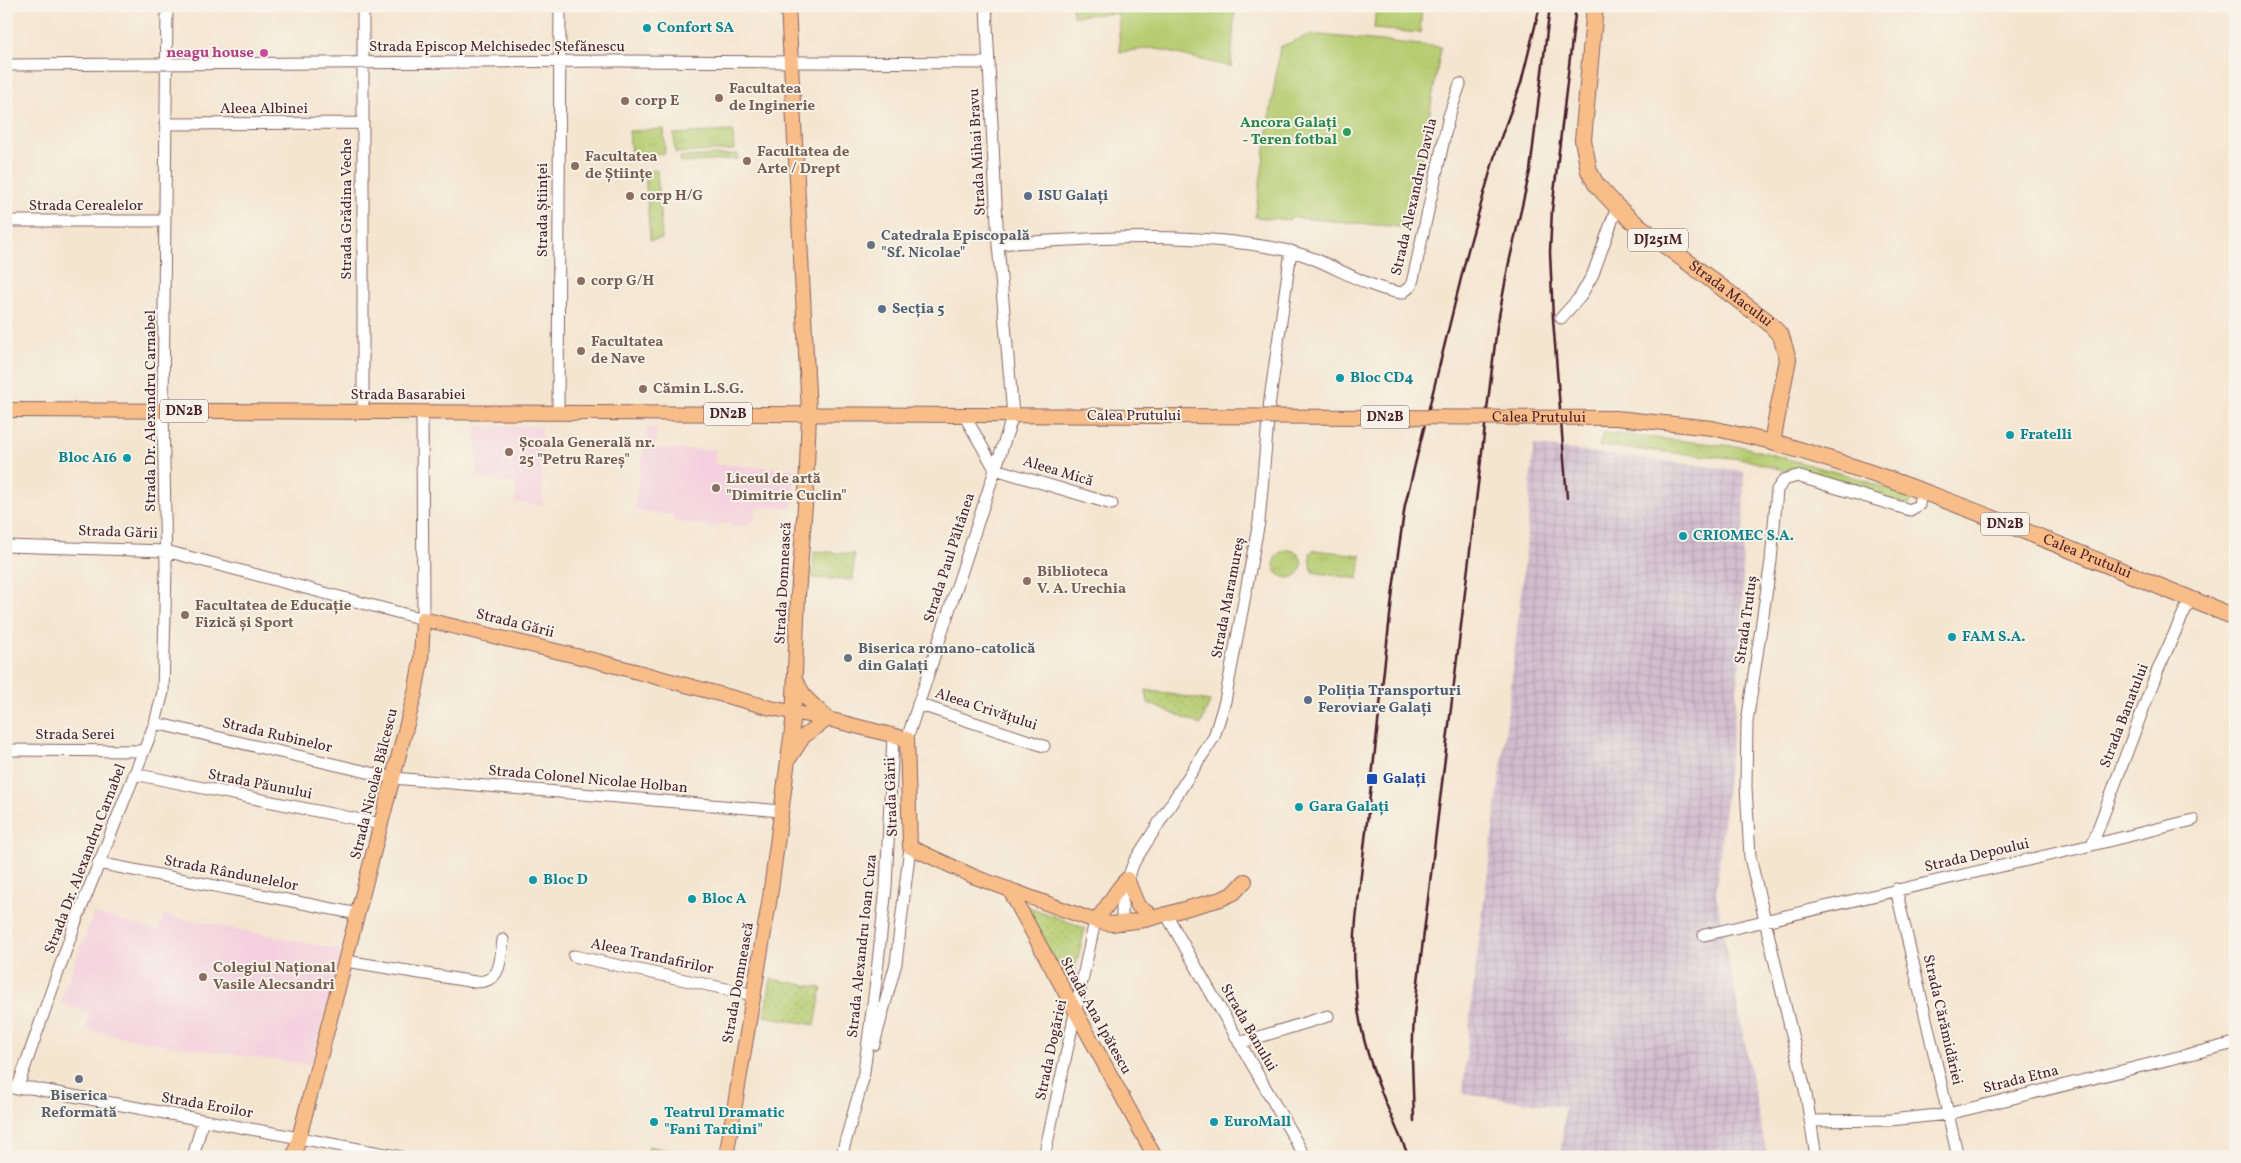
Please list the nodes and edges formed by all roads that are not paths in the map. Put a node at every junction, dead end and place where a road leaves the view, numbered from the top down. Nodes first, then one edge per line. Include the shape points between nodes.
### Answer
1 (166, 6) edge
2 (363, 6) edge
3 (560, 6) edge
4 (788, 6) edge
5 (986, 6) edge
6 (1596, 6) edge
7 (559, 61) junction
8 (791, 61) junction
9 (363, 63) junction
10 (989, 63) junction
11 (166, 64) junction
12 (6, 65) edge
13 (1460, 84) dead end
14 (165, 124) junction
15 (362, 124) junction
16 (1617, 207) junction
17 (6, 221) edge
18 (166, 222) junction
19 (998, 244) junction
20 (1291, 251) junction
21 (1561, 318) dead end
22 (164, 411) junction
23 (363, 411) junction
24 (9, 412) edge
25 (422, 412) junction
26 (558, 413) junction
27 (809, 415) junction
28 (964, 415) junction
29 (1013, 415) junction
30 (1772, 442) junction
31 (995, 469) junction
32 (1922, 491) junction
33 (1112, 504) dead end
34 (6, 546) edge
35 (166, 551) junction
36 (2190, 599) junction
37 (2235, 617) edge
38 (423, 618) junction
39 (795, 679) junction
40 (918, 704) junction
41 (794, 713) junction
42 (828, 719) junction
43 (155, 723) junction
44 (893, 736) junction
45 (907, 740) junction
46 (1044, 746) dead end
47 (6, 750) edge
48 (143, 751) junction
49 (787, 766) junction
50 (134, 774) junction
51 (393, 778) junction
52 (781, 811) junction
53 (2193, 820) dead end
54 (381, 824) junction
55 (2092, 846) junction
56 (910, 847) junction
57 (98, 863) junction
58 (1127, 879) junction
59 (1245, 881) dead end
60 (1009, 889) junction
61 (1896, 890) junction
62 (358, 914) junction
63 (1160, 916) junction
64 (1766, 920) junction
65 (1095, 921) junction
66 (1122, 924) junction
67 (1704, 935) dead end
68 (503, 940) dead end
69 (574, 956) dead end
70 (346, 961) junction
71 (754, 995) junction
72 (1075, 1013) junction
73 (1328, 1016) dead end
74 (1239, 1043) junction
75 (2235, 1043) edge
76 (863, 1079) junction
77 (12, 1088) edge
78 (1948, 1114) junction
79 (203, 1120) junction
80 (1810, 1122) junction
81 (299, 1138) junction
82 (193, 1157) edge
83 (294, 1157) edge
84 (401, 1157) edge
85 (726, 1157) edge
86 (841, 1157) edge
87 (1044, 1157) edge
88 (1155, 1157) edge
89 (1305, 1157) edge
90 (1816, 1157) edge
91 (1958, 1157) edge

1 - 11 street, Strada Dr. Alexandru Carnabel
2 - 9 street, Strada Grădina Veche
3 - 7 street, Strada Științei
4 - 8 main road, Strada Domnească
5 - 10 street, Strada Mihai Bravu
6 - 16 highway, Strada Macului / DJ251M via 1583,140 1589,171
7 - 8 street, Strada Episcop Melchisedec Ștefănescu
7 - 9 street, Strada Episcop Melchisedec Ștefănescu
7 - 26 street, Strada Științei
8 - 10 street, Strada Episcop Melchisedec Ștefănescu
8 - 27 main road, Strada Domnească
9 - 11 street, Strada Episcop Melchisedec Ștefănescu
9 - 15 street, Strada Grădina Veche
10 - 19 street, Strada Mihai Bravu
11 - 12 street, Strada Episcop Melchisedec Ștefănescu
11 - 14 street, Strada Dr. Alexandru Carnabel
13 - 20 street, Strada Alexandru Davila via 1449,116 1408,290 1397,292
14 - 15 street, Aleea Albinei
14 - 18 street, Strada Dr. Alexandru Carnabel
15 - 23 street, Strada Grădina Veche
16 - 21 street via 1593,274 1580,297
16 - 30 highway, Strada Macului / DJ251M via 1768,322 1781,336 1788,360
17 - 18 street, Strada Cerealelor
18 - 22 street, Strada Dr. Alexandru Carnabel
19 - 20 street, Strada Alexandru Davila via 1107,237 1172,237 1236,241
19 - 29 street, Strada Mihai Bravu
20 - 58 street, Strada Maramureș via 1270,399 1259,522 1219,724 1202,759 1157,825
22 - 23 main road, Strada Basarabiei / DN2B
22 - 24 main road, Strada Basarabiei / DN2B
22 - 35 street, Strada Dr. Alexandru Carnabel
23 - 25 main road, Strada Basarabiei / DN2B
25 - 26 main road, Strada Basarabiei / DN2B
25 - 38 street, Strada Nicolae Bălcescu
26 - 27 main road, Strada Basarabiei / DN2B
27 - 28 main road, Calea Prutului / DN2B
27 - 39 main road, Strada Domnească
28 - 29 main road, Calea Prutului / DN2B
28 - 31 street
29 - 30 main road, Calea Prutului / DN2B, bridge via 1616,418 1712,428
29 - 31 street, Strada Paul Păltânea
30 - 32 highway, Calea Prutului / DN2B via 1844,462
31 - 33 street, Aleea Mică
31 - 40 street, Strada Paul Păltânea
32 - 36 highway, Calea Prutului / DN2B
32 - 64 street, Strada Trutuș via 1919,504 1910,510 1797,476 1784,480 1777,490 1771,561 1747,722 1750,857
34 - 35 street, Strada Gării
35 - 38 street, Strada Gării
35 - 43 street, Strada Dr. Alexandru Carnabel via 163,692
36 - 37 highway, Calea Prutului / DN2B
36 - 55 street, Strada Banatului via 2157,672
38 - 41 main road, Strada Gării
38 - 51 main road, Strada Nicolae Bălcescu via 418,679
39 - 41 main road, Strada Domnească
39 - 42 main road via 806,698
40 - 45 street, Strada Paul Păltânea
40 - 46 street, Aleea Crivățului
41 - 42 main road, Strada Gării
41 - 49 main road, Strada Domnească
42 - 44 main road, Strada Gării
42 - 49 main road via 804,736
43 - 48 street, Strada Dr. Alexandru Carnabel
43 - 51 street, Strada Rubinelor
44 - 45 main road, Strada Gării
44 - 76 street, Strada Alexandru Ioan Cuza via 886,887
45 - 56 main road, Strada Gării
47 - 48 street, Strada Serei
48 - 50 street, Strada Dr. Alexandru Carnabel
49 - 52 main road, Strada Domnească
50 - 54 street, Strada Păunului
50 - 57 street, Strada Dr. Alexandru Carnabel
51 - 52 street, Strada Colonel Nicolae Holban
51 - 54 main road, Strada Nicolae Bălcescu
52 - 71 main road, Strada Domnească
53 - 55 street, Strada Depoului
54 - 62 main road, Strada Nicolae Bălcescu
55 - 61 street, Strada Depoului
56 - 60 main road, Strada Gării
56 - 76 street, Strada Gării via 896,963
57 - 62 street, Strada Rândunelelor
57 - 77 street, Strada Dr. Alexandru Carnabel
58 - 63 main road via 1138,906
58 - 65 main road
58 - 66 street, Strada Maramureș via 1122,894
59 - 63 main road, Strada Gării via 1234,893 1221,899
60 - 65 main road, Strada Gării
60 - 72 main road, Strada Ana Ipătescu
61 - 64 street, Strada Depoului
61 - 78 street, Strada Cărămidăriei
62 - 70 main road, Strada Nicolae Bălcescu
63 - 66 main road, Strada Gării
63 - 74 street, Strada Banului
64 - 67 street, Strada Depoului
64 - 80 street
65 - 66 main road, Strada Gării
65 - 72 street, Strada Dogăriei
68 - 70 street via 497,972 485,982
69 - 71 street, Aleea Trandafirilor
70 - 81 main road, Strada Nicolae Bălcescu
71 - 85 main road, Strada Domnească
72 - 87 street, Strada Dogăriei
72 - 88 main road, Strada Ana Ipătescu
73 - 74 street
74 - 89 street, Strada Banului
75 - 78 street, Strada Etna
76 - 86 street, Strada Alexandru Ioan Cuza
77 - 79 street, Strada Eroilor via 31,1088
78 - 80 street, Strada Etna via 1890,1120
78 - 91 street, Strada Cărămidăriei
79 - 81 street, Strada Eroilor
79 - 82 street
80 - 90 street
81 - 83 main road, Strada Nicolae Bălcescu
81 - 84 street, Strada Eroilor

